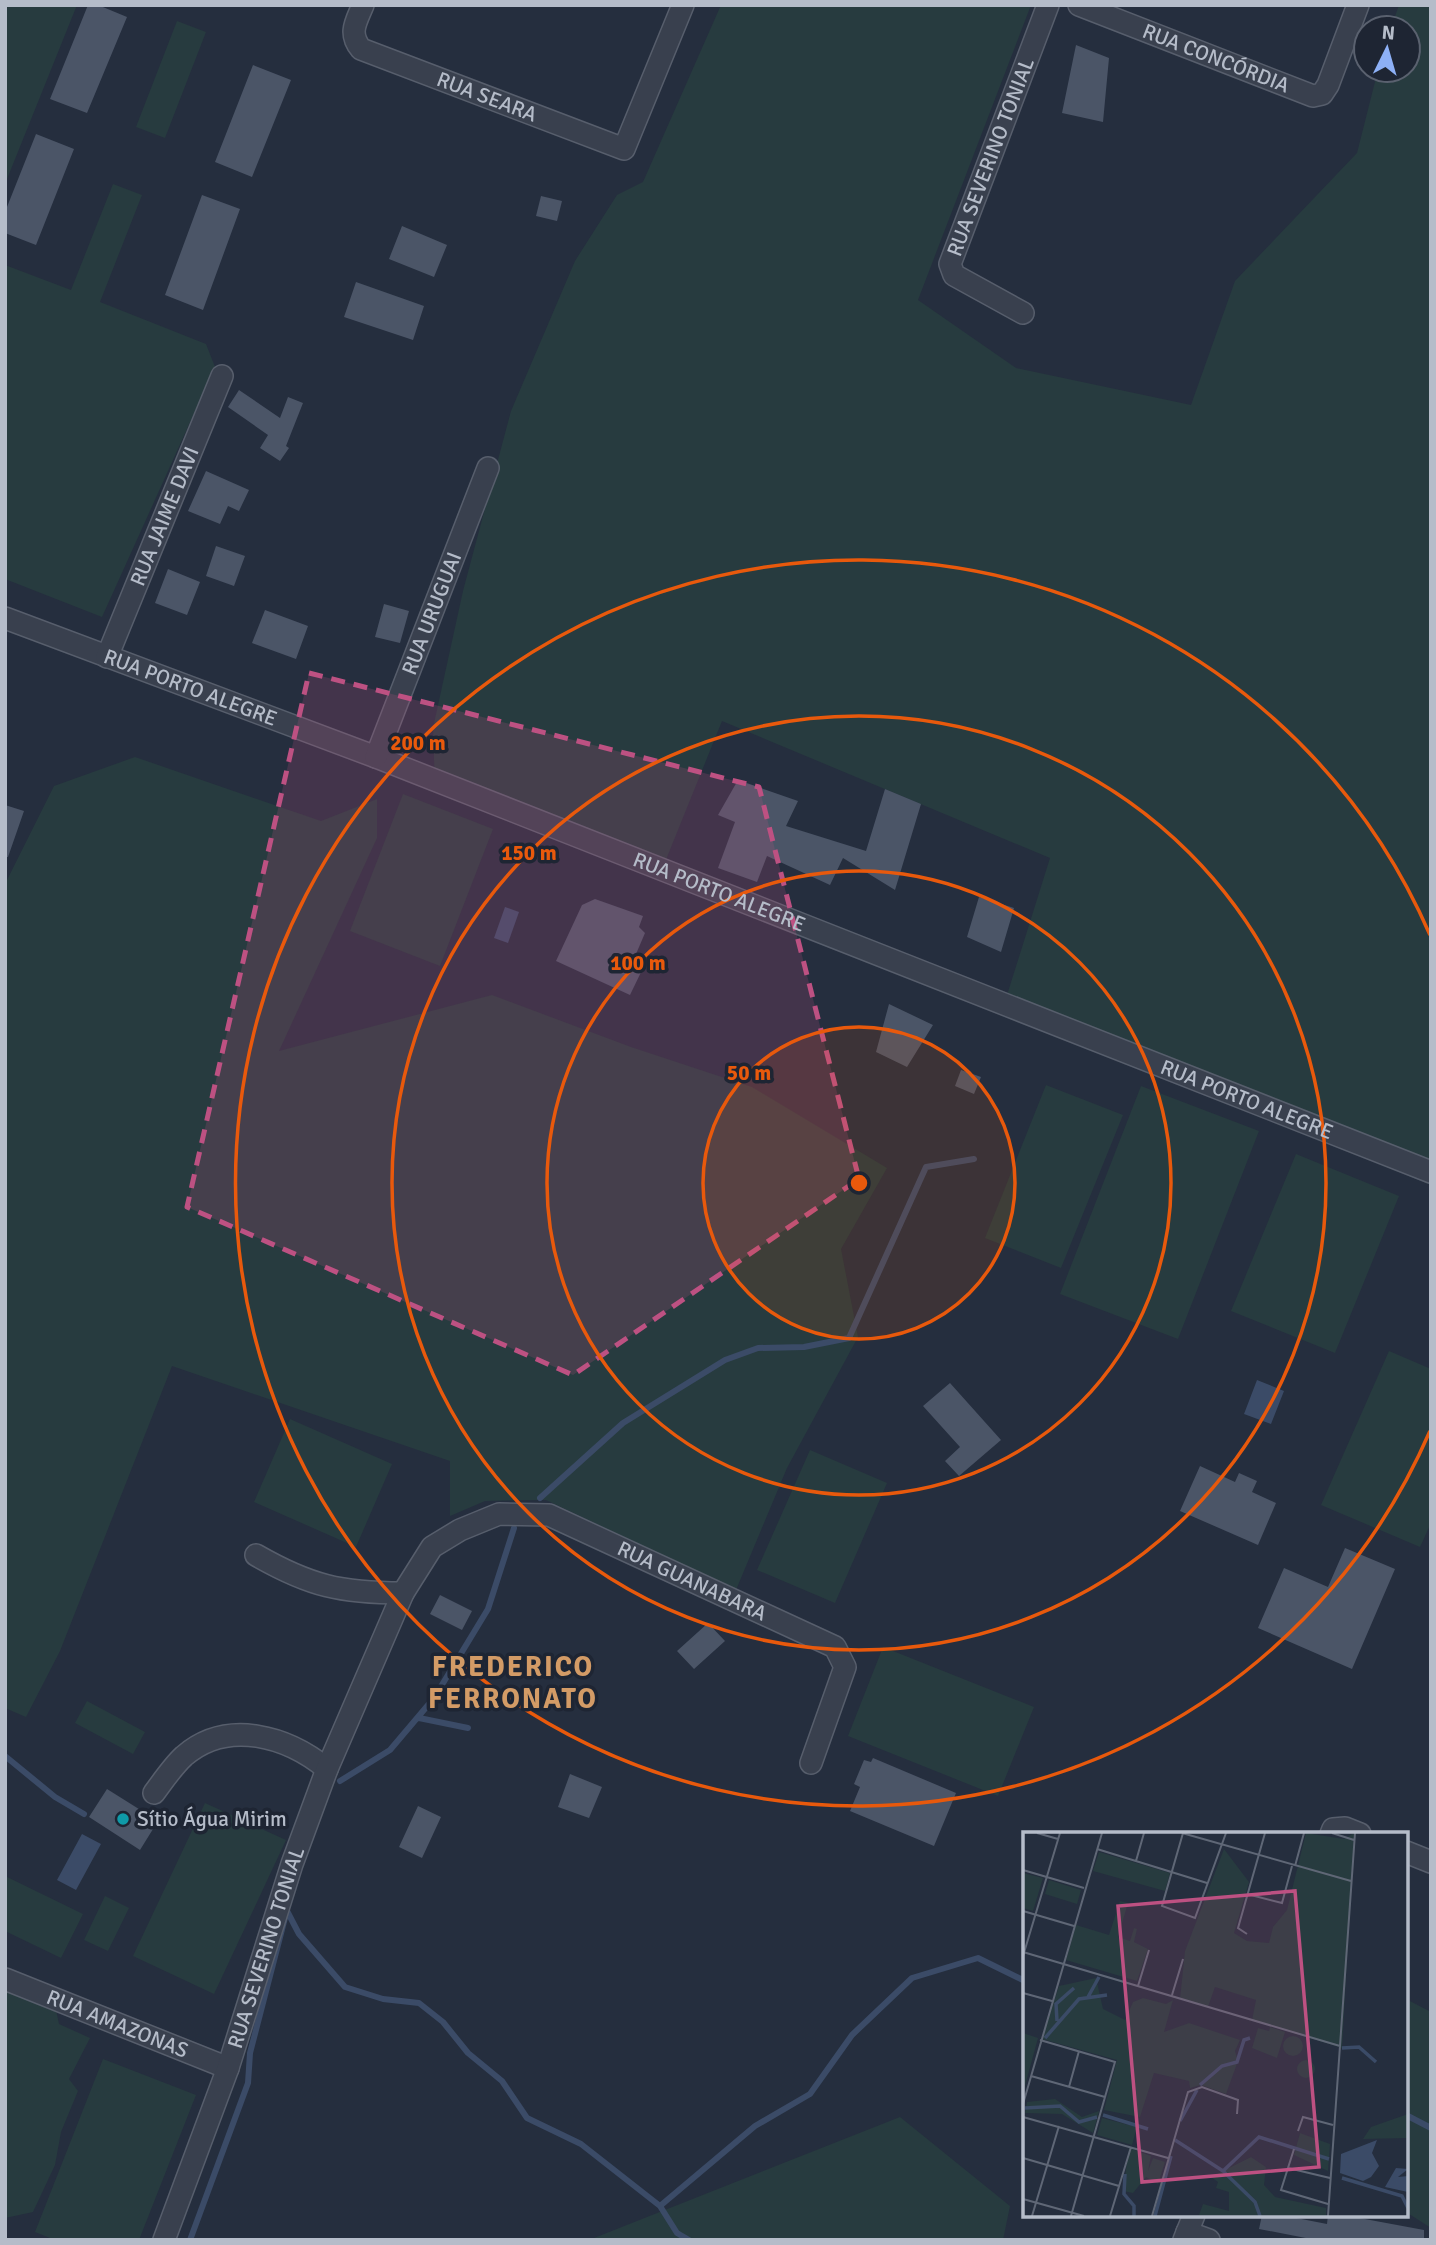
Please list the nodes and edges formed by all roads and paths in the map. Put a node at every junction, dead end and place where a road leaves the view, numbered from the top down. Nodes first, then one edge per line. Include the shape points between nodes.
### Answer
1 (363, 5) edge
2 (683, 5) edge
3 (1048, 5) edge
4 (1079, 5) edge
5 (1358, 5) edge
6 (1023, 313) dead end
7 (222, 376) dead end
8 (488, 468) dead end
9 (5, 618) edge
10 (107, 657) junction
11 (376, 757) junction
12 (1431, 1172) edge
13 (432, 1547) joint
14 (256, 1555) dead end
15 (403, 1593) junction
16 (811, 1763) dead end
17 (327, 1769) junction
18 (153, 1793) dead end
19 (1408, 1853) edge
20 (1431, 1861) edge
21 (5, 1979) edge
22 (228, 2068) junction
23 (1188, 2229) edge
24 (163, 2240) edge
25 (1209, 2240) edge

1 - 2 street, RUA SEARA via 353,29 361,49 624,149
3 - 6 street, RUA SEVERINO TONIAL via 950,264 954,275
4 - 5 street, RUA CONCÓRDIA via 1313,96 1322,94 1328,85
7 - 10 street, RUA JAIME DAVI
8 - 11 street, RUA URUGUAI
9 - 10 street, RUA PORTO ALEGRE
10 - 11 street, RUA PORTO ALEGRE
11 - 12 street, RUA PORTO ALEGRE
13 - 15 street, RUA SEVERINO TONIAL
13 - 16 street, RUA GUANABARA via 499,1514 548,1515 835,1647 845,1667
14 - 15 street via 317,1585
15 - 17 street, RUA SEVERINO TONIAL
17 - 18 street via 296,1748 251,1734 210,1740 184,1756
17 - 22 street, RUA SEVERINO TONIAL
19 - 20 street
21 - 22 street, RUA AMAZONAS
22 - 24 street, RUA SEVERINO TONIAL
23 - 25 street

